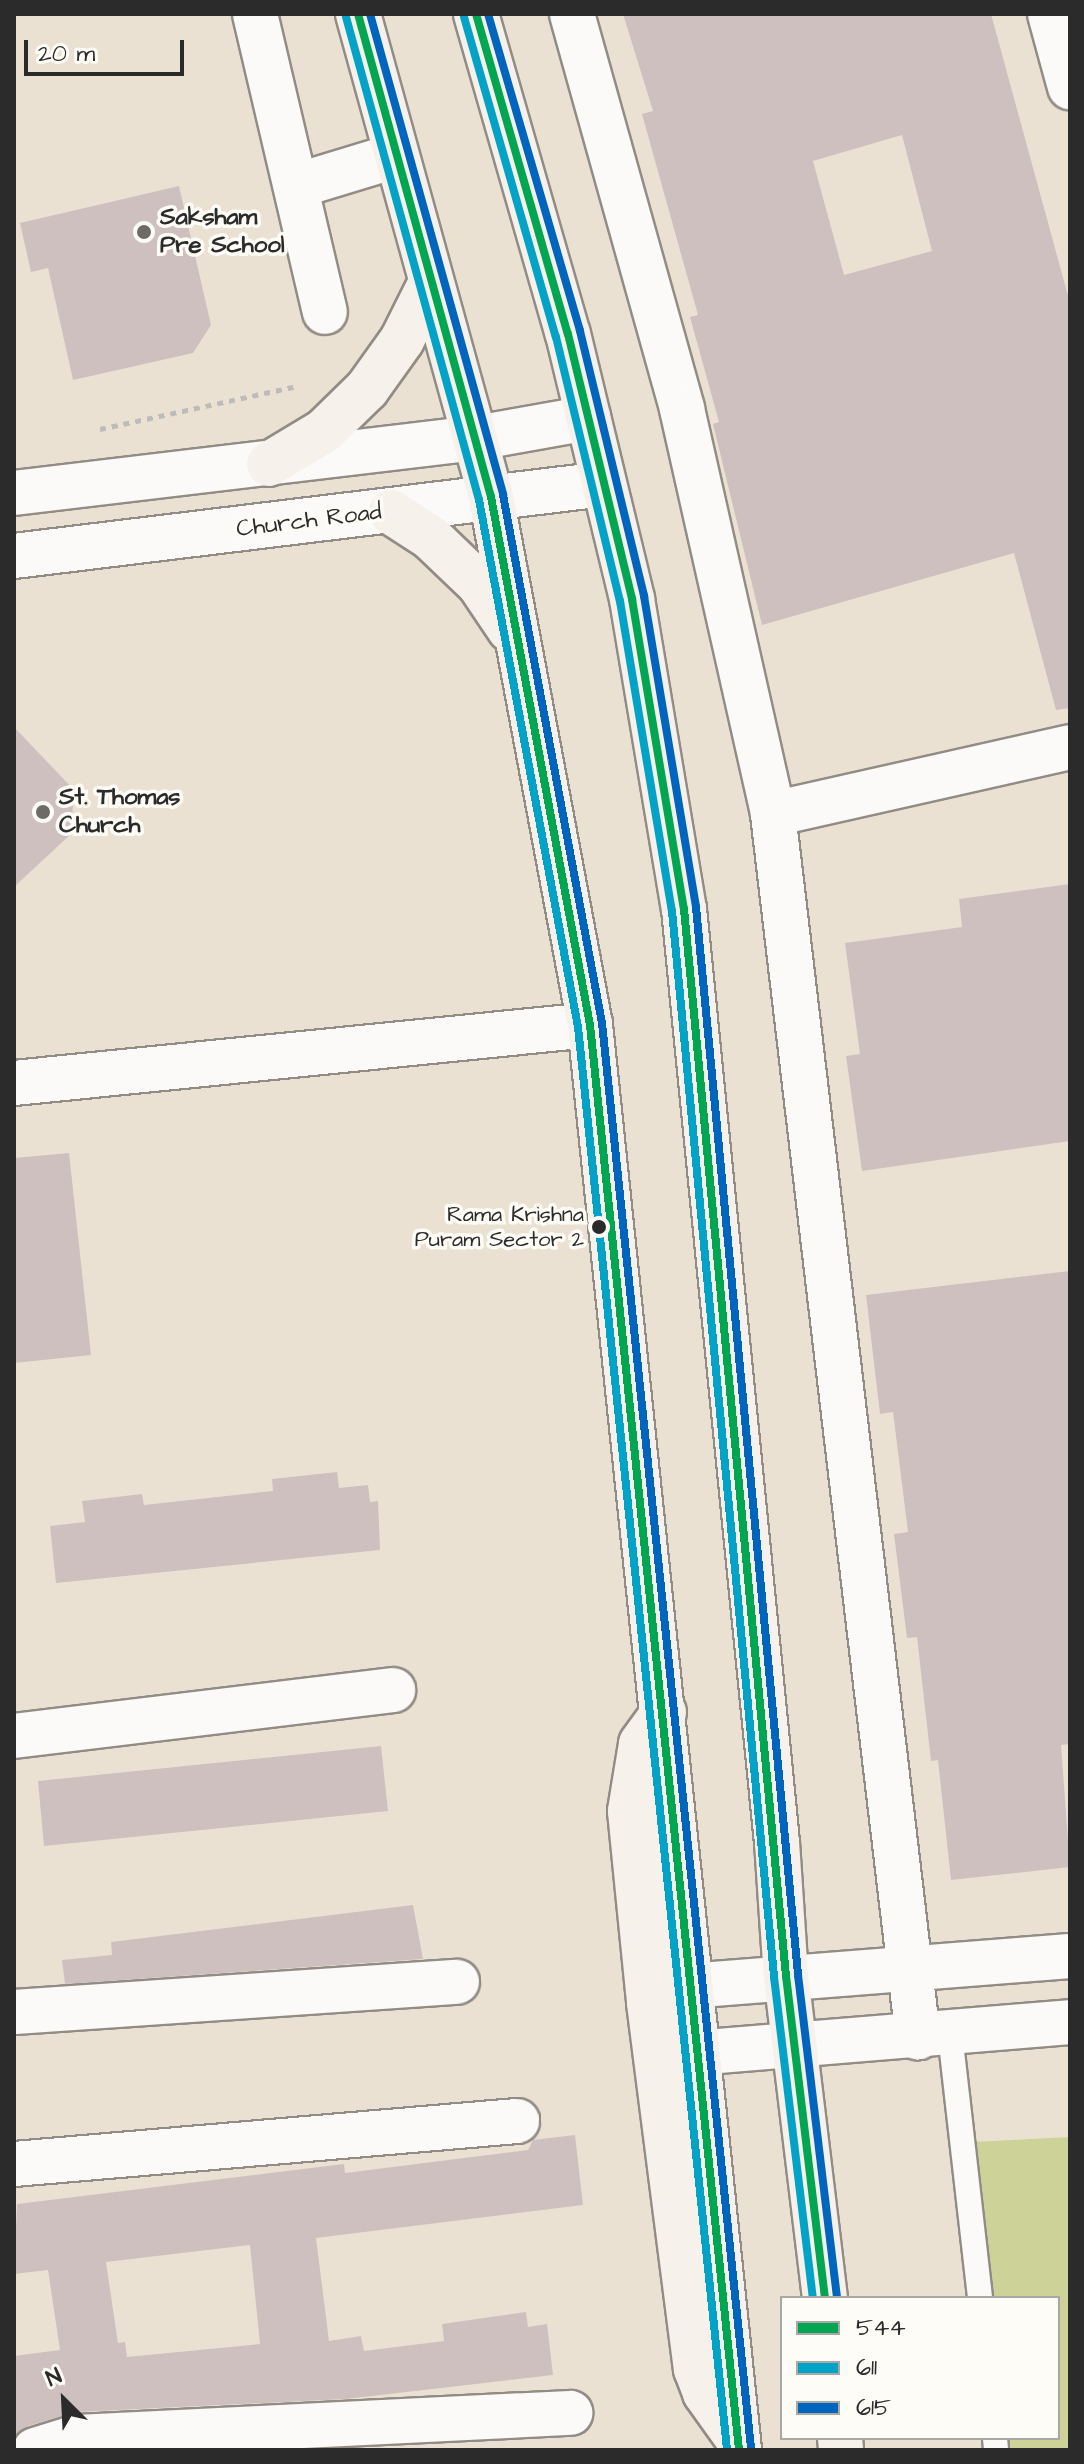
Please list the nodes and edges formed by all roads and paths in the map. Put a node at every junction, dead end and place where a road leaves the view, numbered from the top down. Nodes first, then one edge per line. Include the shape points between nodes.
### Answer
1 (255, 14) edge
2 (358, 14) edge
3 (476, 14) edge
4 (572, 14) edge
5 (1050, 14) edge
6 (1070, 87) edge
7 (395, 156) junction
8 (296, 186) junction
9 (429, 286) junction
10 (325, 312) dead end
11 (588, 418) junction
12 (476, 438) junction
13 (269, 464) junction
14 (604, 484) junction
15 (14, 493) edge
16 (491, 497) junction
17 (391, 512) junction
18 (14, 556) edge
19 (518, 641) junction
20 (1070, 747) edge
21 (773, 814) junction
22 (590, 1025) junction
23 (14, 1083) edge
24 (393, 1690) dead end
25 (664, 1712) junction
26 (14, 1736) edge
27 (1070, 1956) edge
28 (909, 1969) junction
29 (786, 1976) junction
30 (457, 1982) dead end
31 (688, 1986) junction
32 (14, 2012) edge
33 (1070, 2022) edge
34 (934, 2035) junction
35 (793, 2047) junction
36 (694, 2053) junction
37 (517, 2121) dead end
38 (14, 2164) edge
39 (825, 2296) edge
40 (980, 2296) edge
41 (570, 2413) dead end
42 (739, 2445) edge
43 (35, 2450) edge

1 - 8 street
2 - 7 main road
3 - 11 main road
4 - 21 street via 682,409
5 - 6 street
7 - 8 street
7 - 9 main road
8 - 10 street
9 - 12 main road
9 - 13 main road via 402,340 367,389 324,431
11 - 12 street
11 - 14 main road
12 - 13 street
12 - 16 main road
13 - 15 street
14 - 16 street, Church Road
14 - 29 main road via 632,599 684,909
16 - 17 street, Church Road
16 - 19 main road
17 - 18 street, Church Road
17 - 19 main road via 431,538 479,584
19 - 22 main road
20 - 21 street
21 - 28 street
22 - 23 street
22 - 25 main road
24 - 26 street
25 - 31 main road
25 - 42 main road via 641,1744 630,1811 649,2003 696,2369
27 - 28 street
28 - 29 street
28 - 34 street
29 - 31 street
29 - 35 main road
30 - 32 street
31 - 36 main road
33 - 34 street
34 - 35 street
34 - 40 lane
35 - 36 street
35 - 39 main road
36 - 42 main road
37 - 38 street
41 - 43 street via 77,2437

